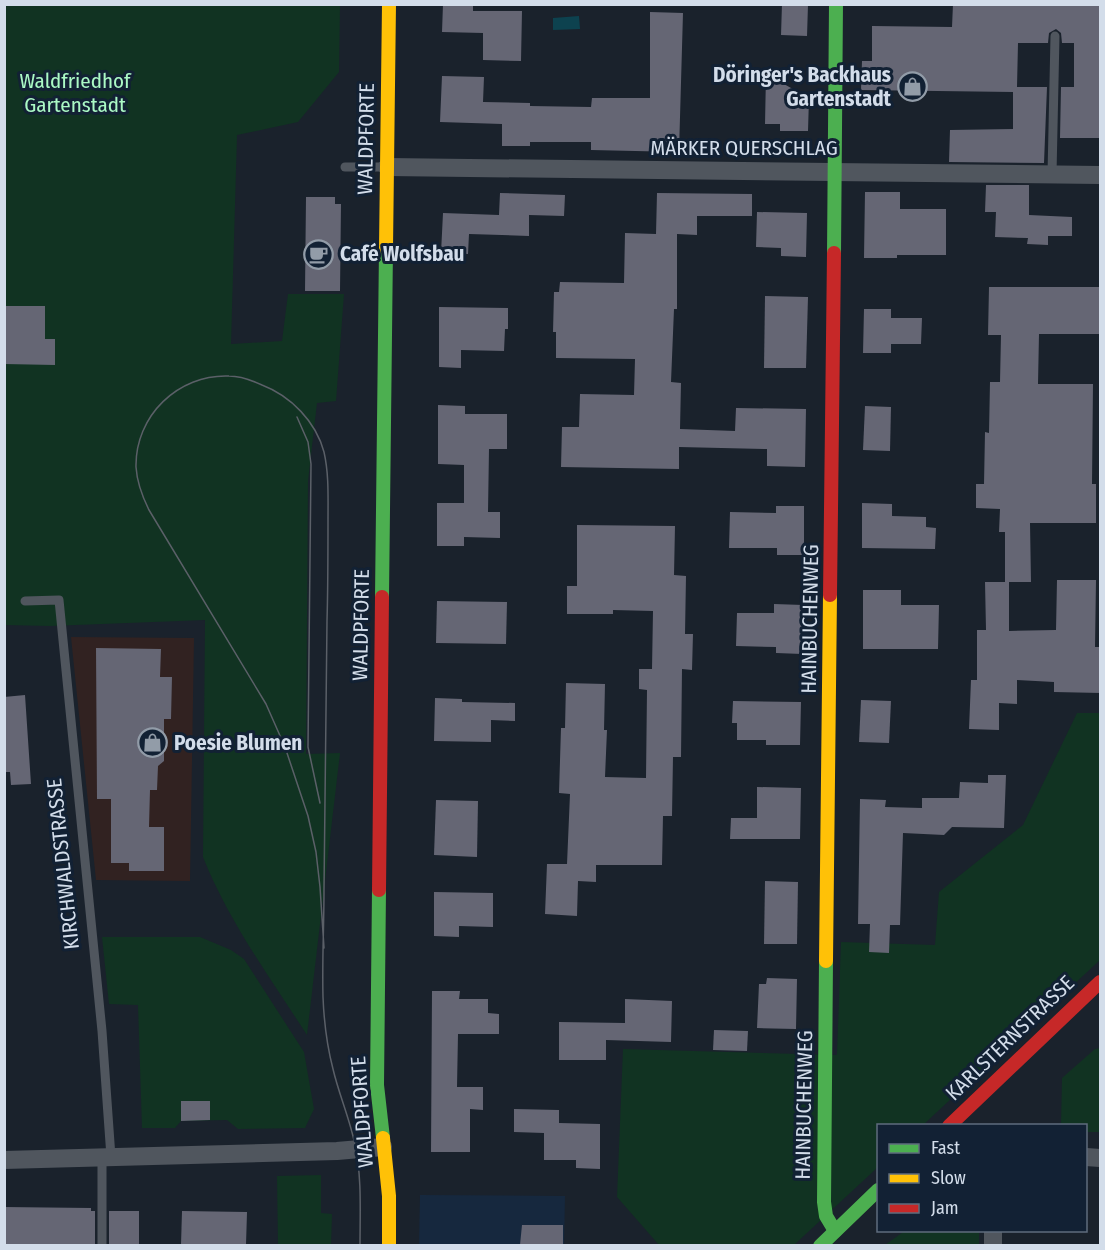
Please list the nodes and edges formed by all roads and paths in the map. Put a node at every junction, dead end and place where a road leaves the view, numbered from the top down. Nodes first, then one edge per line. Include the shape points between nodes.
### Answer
1 (389, 4) edge
2 (836, 4) edge
3 (1054, 36) dead end
4 (345, 167) dead end
5 (387, 167) junction
6 (835, 171) junction
7 (1052, 174) junction
8 (1101, 175) edge
9 (25, 601) dead end
10 (1101, 982) edge
11 (954, 1124) edge
12 (383, 1147) junction
13 (107, 1157) junction
14 (4, 1160) edge
15 (877, 1192) edge
16 (834, 1231) junction
17 (102, 1245) edge
18 (389, 1245) edge
19 (820, 1245) edge

1 - 5 street, WALDPFORTE
2 - 6 street, HAINBUCHENWEG
3 - 7 lane
4 - 5 lane
5 - 6 street, MÄRKER QUERSCHLAG
5 - 12 street, WALDPFORTE via 377,1085
6 - 7 street, MÄRKER QUERSCHLAG
6 - 16 street, HAINBUCHENWEG via 824,1190 826,1215
7 - 8 street, MÄRKER QUERSCHLAG
9 - 13 lane, KIRCHWALDSTRASSE via 59,600 102,1031
10 - 11 street, KARLSTERNSTRASSE
12 - 13 street
12 - 18 street, WALDPFORTE
13 - 14 street
13 - 17 lane
15 - 16 street
16 - 19 street

